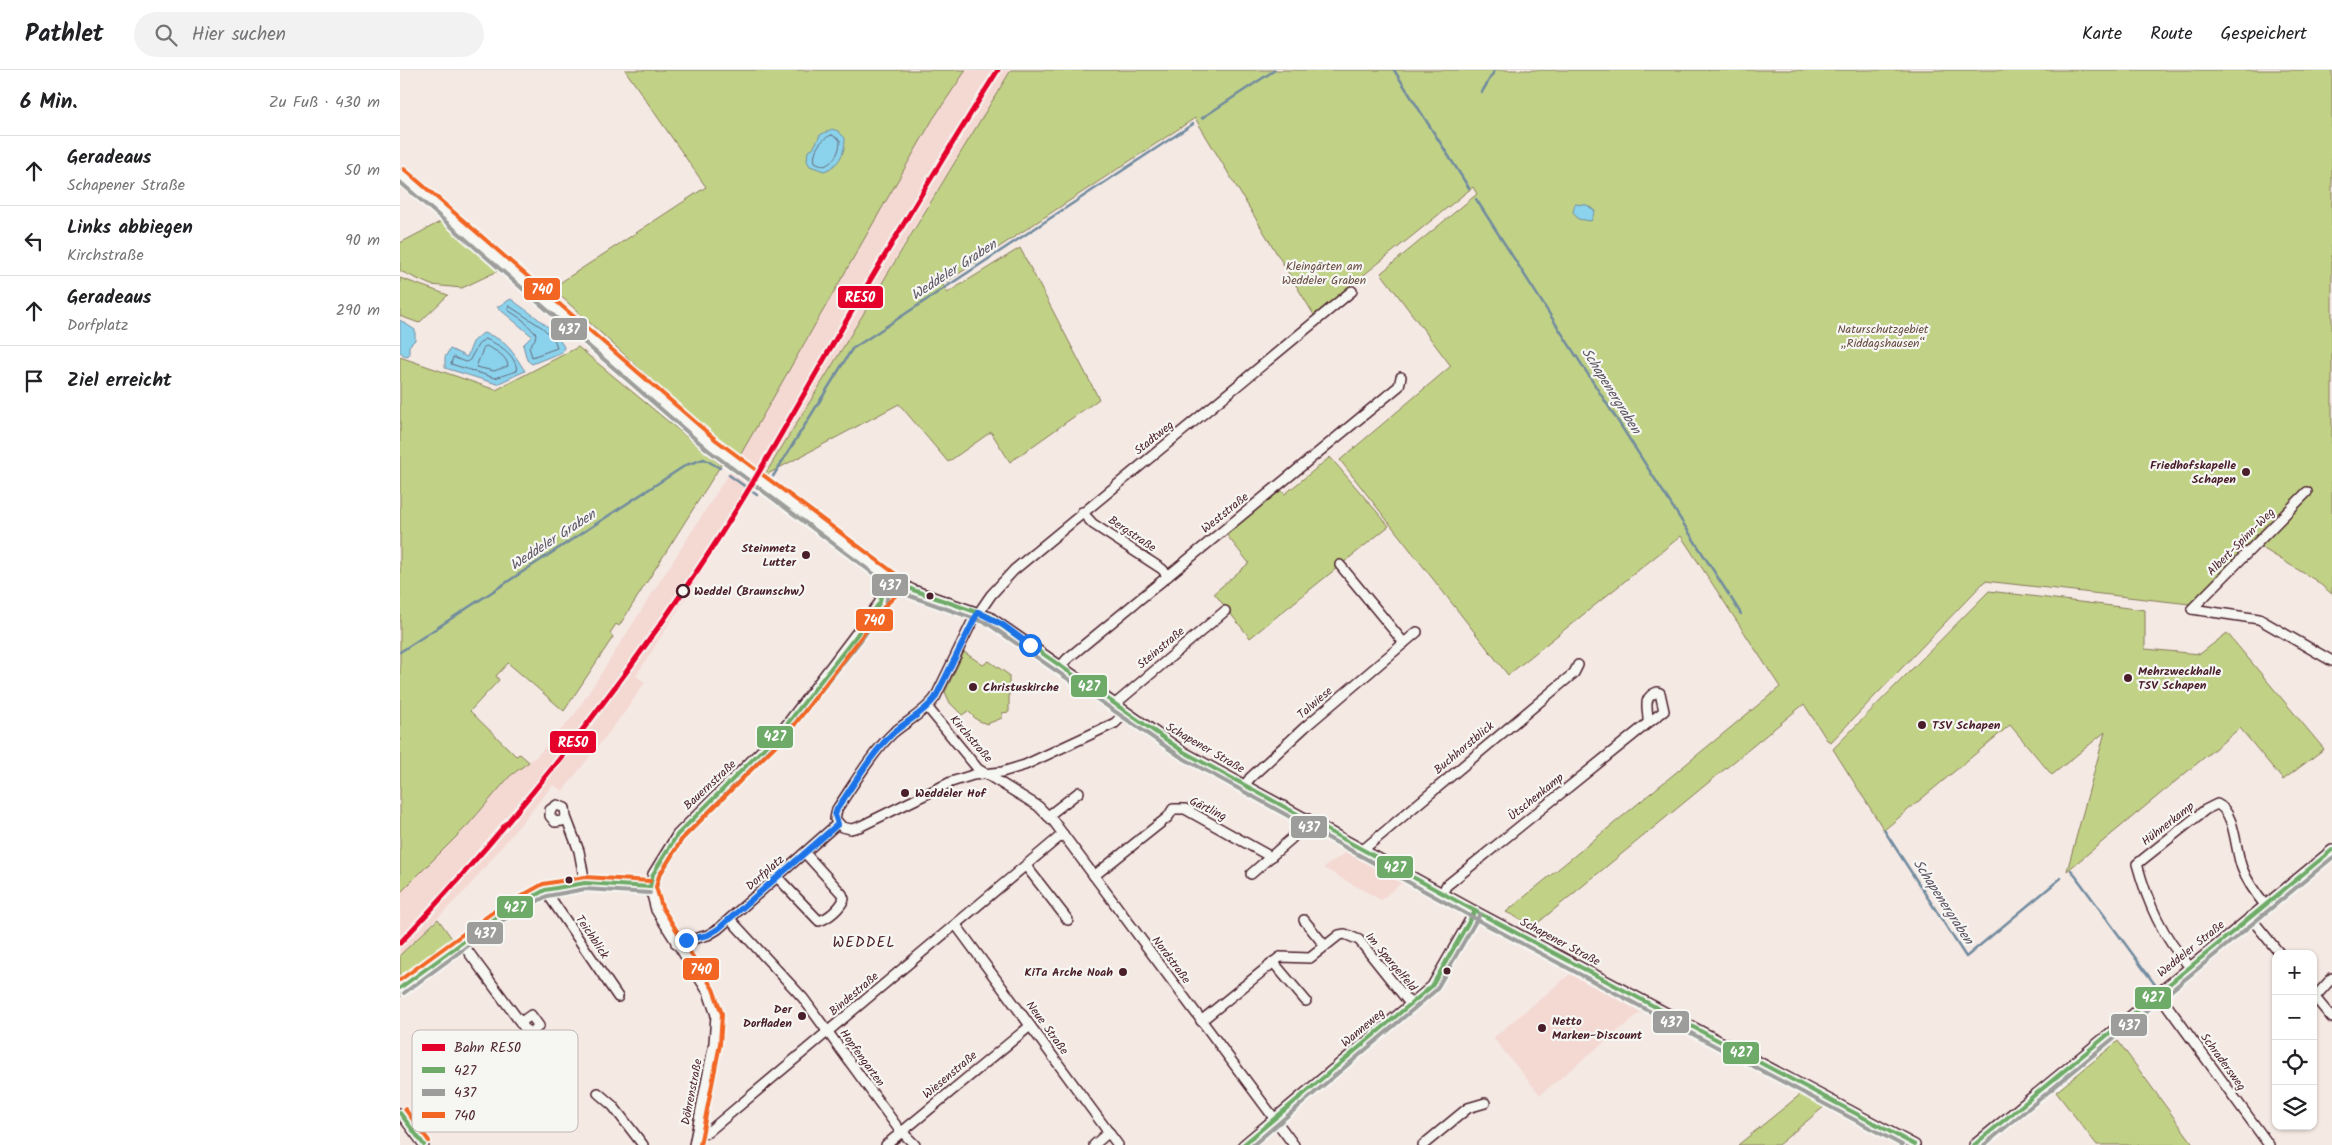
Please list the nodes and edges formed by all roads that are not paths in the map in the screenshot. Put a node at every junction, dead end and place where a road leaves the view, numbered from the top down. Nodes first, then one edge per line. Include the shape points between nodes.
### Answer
1 (400, 174) edge
2 (1352, 291) dead end
3 (1401, 377) dead end
4 (2307, 492) dead end
5 (1082, 512) junction
6 (1340, 565) dead end
7 (885, 575) junction
8 (1168, 576) junction
9 (899, 583) junction
10 (880, 602) junction
11 (1225, 611) dead end
12 (978, 612) junction
13 (1417, 632) dead end
14 (1404, 643) junction
15 (2332, 661) edge
16 (1578, 665) dead end
17 (1060, 667) junction
18 (1114, 705) junction
19 (928, 708) junction
20 (1125, 713) junction
21 (1648, 723) dead end
22 (984, 774) junction
23 (1245, 785) junction
24 (1079, 792) dead end
25 (1048, 816) junction
26 (566, 817) dead end
27 (1308, 819) junction
28 (838, 824) junction
29 (1063, 834) junction
30 (1364, 849) junction
31 (2332, 850) edge
32 (805, 854) junction
33 (1270, 856) junction
34 (1026, 866) junction
35 (1251, 874) dead end
36 (1094, 876) junction
37 (778, 878) junction
38 (585, 883) junction
39 (650, 887) junction
40 (545, 890) junction
41 (1443, 893) junction
42 (2265, 905) junction
43 (1475, 911) junction
44 (2250, 916) junction
45 (730, 919) junction
46 (1068, 920) dead end
47 (1304, 920) dead end
48 (956, 925) junction
49 (462, 942) junction
50 (676, 944) junction
51 (1325, 946) junction
52 (2277, 950) edge
53 (1273, 962) junction
54 (2190, 967) junction
55 (2332, 978) edge
56 (400, 988) edge
57 (2158, 993) junction
58 (2315, 995) edge
59 (618, 997) dead end
60 (2317, 1000) edge
61 (1306, 1001) dead end
62 (1411, 1005) junction
63 (2332, 1018) edge
64 (1201, 1021) junction
65 (520, 1023) dead end
66 (1030, 1026) junction
67 (827, 1032) junction
68 (598, 1093) dead end
69 (1486, 1103) dead end
70 (400, 1113) edge
71 (1274, 1119) junction
72 (412, 1129) edge
73 (902, 1131) junction
74 (414, 1132) edge
75 (1109, 1132) junction
76 (695, 1141) edge
77 (424, 1145) edge
78 (643, 1145) edge
79 (886, 1145) edge
80 (915, 1145) edge
81 (1094, 1145) edge
82 (1118, 1145) edge
83 (1243, 1145) edge
84 (1294, 1145) edge
85 (1423, 1145) edge
86 (1915, 1145) edge
87 (1974, 1145) edge
88 (2269, 1145) edge

1 - 7 street, Schapener Straße via 712,445
2 - 5 street, Stadtweg
3 - 8 street, Weststraße via 1399,386
4 - 15 street, Albert-Spinn-Weg via 2192,609 2259,619
5 - 8 street, Bergstraße via 1093,524
5 - 12 street, Stadtweg via 1023,561
6 - 14 street
7 - 9 street, Schapener Straße
7 - 10 street, Bauernstraße
8 - 17 street, Weststraße
9 - 10 street, Bauernstraße
9 - 12 street, Schapener Straße
10 - 39 street, Bauernstraße via 784,728 677,835 653,874
11 - 18 street, Steinstraße
12 - 17 street, Schapener Straße via 1003,625
12 - 19 street via 941,690
13 - 14 street, Talwiese
14 - 23 street, Talwiese via 1305,727
16 - 30 street, Buchhorstblick via 1574,673
17 - 18 street, Schapener Straße
18 - 20 street, Schapener Straße
19 - 22 street, Kirchstraße via 972,764
19 - 28 street via 908,720 882,744 837,809
20 - 22 street, Kirchstraße via 1115,723 1025,765
20 - 23 street, Schapener Straße via 1167,742
21 - 41 street, Ütschenkamp via 1446,886
22 - 25 street, Nordstraße via 1038,806
22 - 28 street via 951,782 859,827 847,828
23 - 27 street, Schapener Straße
24 - 25 street
25 - 29 street, Nordstraße
26 - 38 street via 580,851
27 - 30 street, Schapener Straße
27 - 33 street
28 - 32 street, Dorfplatz
29 - 34 street, Bindestraße
29 - 36 street, Nordstraße
30 - 41 street, Schapener Straße
31 - 42 street, Weddeler Straße
32 - 37 street, Dorfplatz
32 - 37 street via 842,894 842,905 819,921
33 - 35 street
33 - 36 street, Gärtling via 1185,809 1173,809 1168,817
34 - 46 street
34 - 48 street, Bindestraße
36 - 64 street, Nordstraße
37 - 45 street, Dorfplatz
38 - 39 street
38 - 40 street
39 - 50 street via 656,910
40 - 49 street via 516,904
40 - 59 street, Teichblick
41 - 43 street, Schapener Straße
42 - 44 street, Weddeler Straße
42 - 54 street, Hühnerkamp via 2242,869 2233,828 2225,811 2217,804 2137,864 2144,892 2158,923
43 - 62 street, Wanneweg via 1436,980
43 - 86 street, Schapener Straße
44 - 52 street
44 - 54 street, Weddeler Straße
45 - 50 street, Dorfplatz via 708,935
45 - 67 street, Hopfengarten via 803,998
47 - 51 street
48 - 66 street, Neue Straße
48 - 67 street, Bindestraße
49 - 56 street
49 - 65 street
50 - 76 street, Döhrenstraße via 712,1003 716,1016 714,1043
51 - 53 street, Im Spargelfeld via 1310,958 1280,957
51 - 62 street, Im Spargelfeld via 1339,935 1346,934 1359,940
53 - 61 street
53 - 64 street, Im Spargelfeld
54 - 57 street, Weddeler Straße
55 - 58 street
57 - 87 street, Weddeler Straße
57 - 88 street, Schradersweg
60 - 63 street
62 - 71 street, Wanneweg
64 - 71 street, Nordstraße
66 - 73 street, Wiesenstraße
66 - 75 street, Neue Straße
67 - 73 street, Hopfengarten
67 - 76 street, Bindestraße
68 - 78 street via 613,1106
69 - 85 street via 1468,1108
70 - 72 street
71 - 83 street, Wanneweg
71 - 84 street, Nordstraße
73 - 79 street, Wiesenstraße
73 - 80 street, Hopfengarten
74 - 77 street
75 - 81 street
75 - 82 street, Neue Straße

